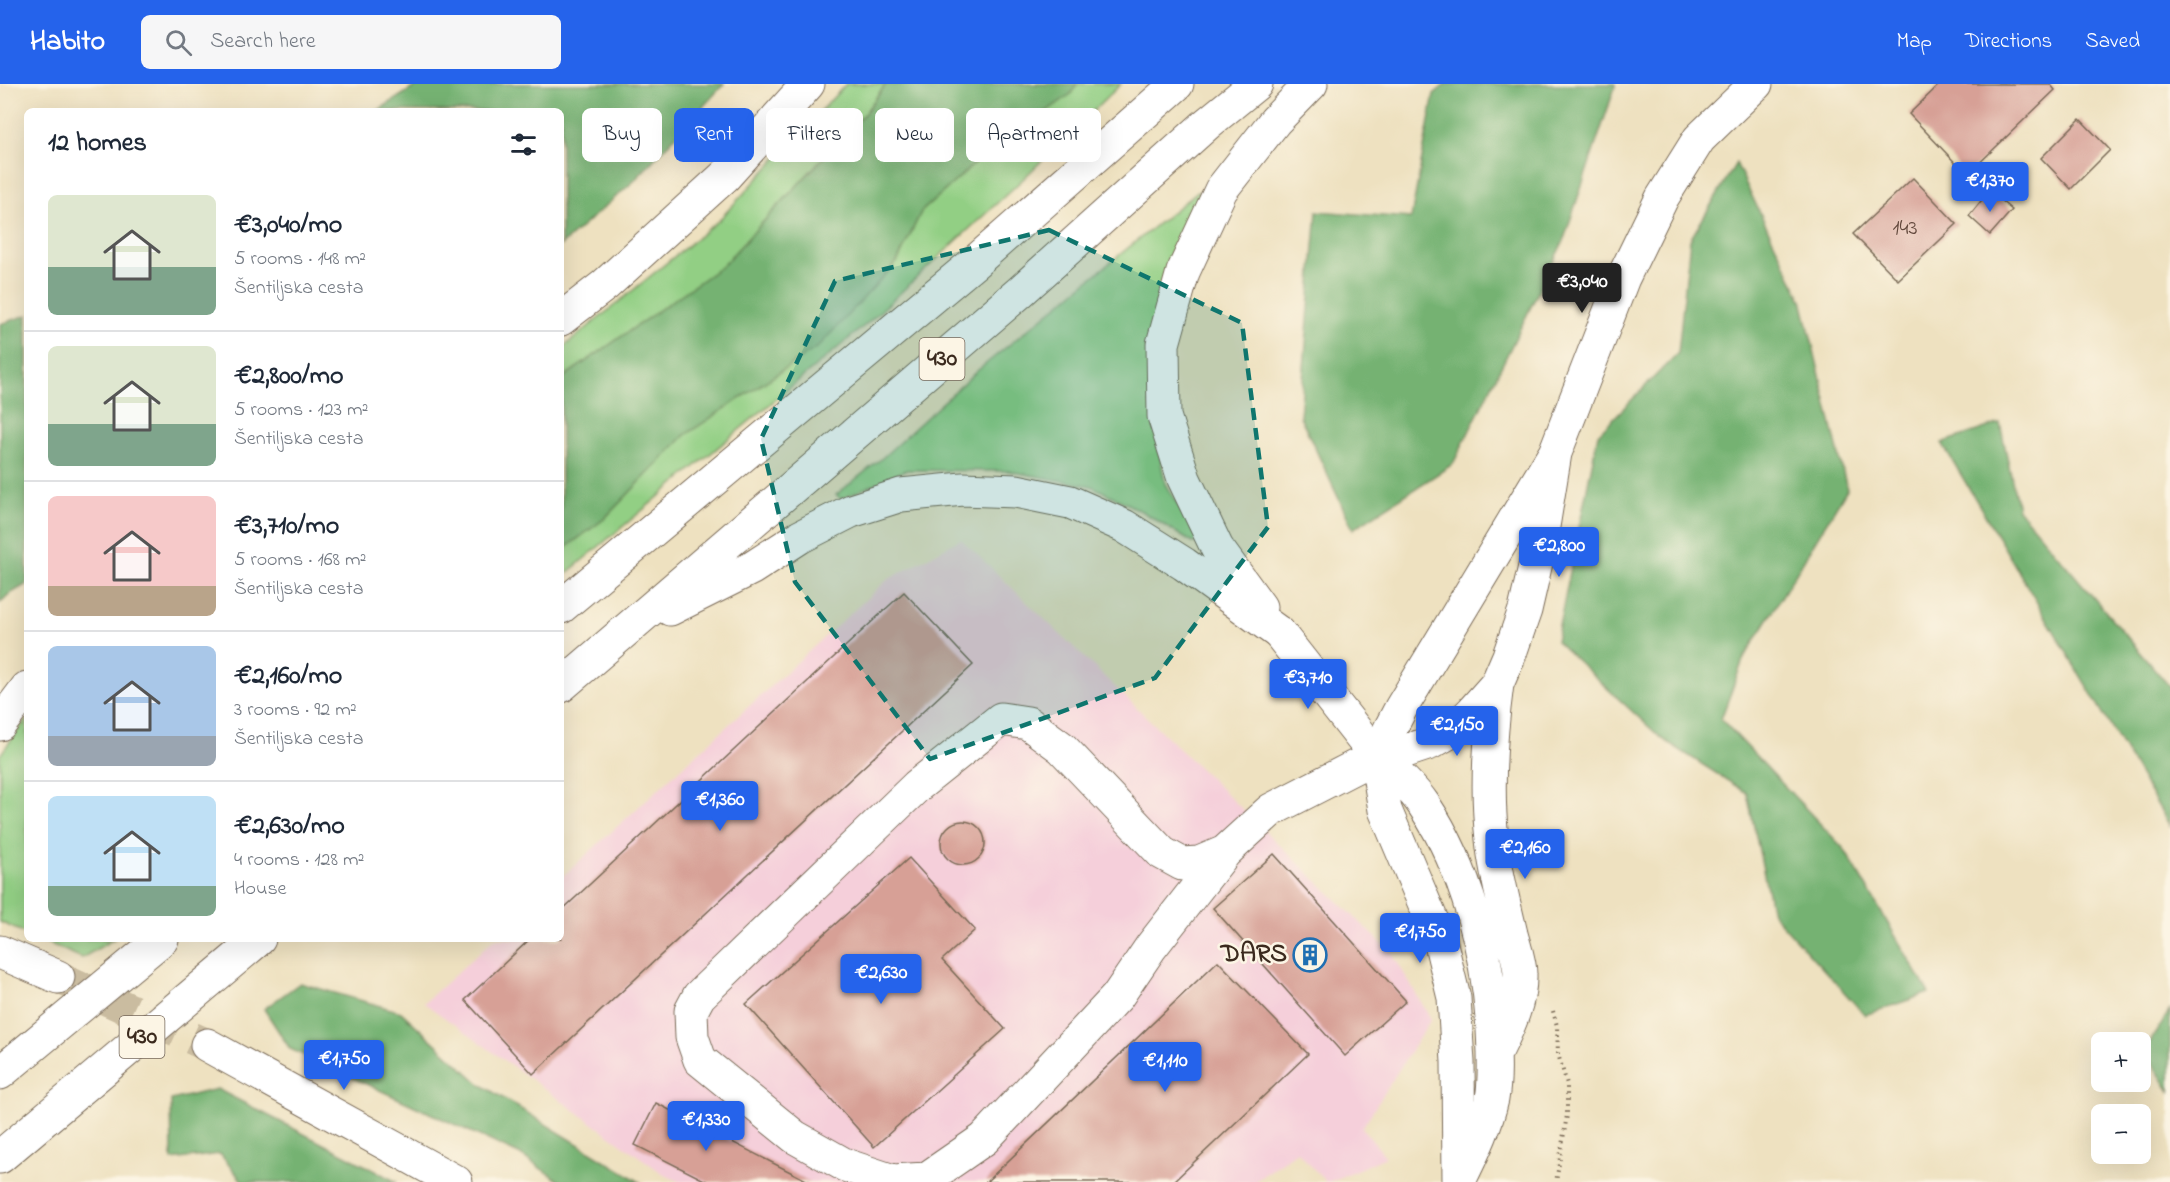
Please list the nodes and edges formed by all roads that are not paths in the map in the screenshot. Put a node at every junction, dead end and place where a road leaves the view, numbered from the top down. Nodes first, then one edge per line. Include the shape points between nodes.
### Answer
1 (808, 84) edge
2 (1177, 84) edge
3 (1256, 84) edge
4 (1311, 84) edge
5 (1756, 84) edge
6 (564, 318) edge
7 (1555, 453) junction
8 (564, 605) edge
9 (627, 631) junction
10 (1279, 633) junction
11 (24, 676) edge
12 (564, 684) edge
13 (1497, 684) junction
14 (0, 691) edge
15 (24, 692) edge
16 (0, 724) edge
17 (1376, 756) junction
18 (1225, 852) junction
19 (158, 942) edge
20 (255, 942) edge
21 (0, 952) edge
22 (57, 977) tunnel mouth
23 (207, 1046) tunnel mouth
24 (1495, 1055) junction
25 (0, 1073) edge
26 (0, 1157) edge
27 (1459, 1181) edge
28 (456, 1182) edge

1 - 6 main road via 725,176
2 - 8 main road, 430 via 974,263
3 - 9 main road, 430
4 - 10 main road via 1275,121 1221,190 1183,272 1163,344 1164,416 1184,479 1217,548
5 - 7 main road via 1699,139 1662,198 1623,278
7 - 13 main road via 1525,610
7 - 17 main road
9 - 10 main road via 752,568 800,537 851,512 901,495 963,489 1016,491 1070,502 1124,526
9 - 12 main road, 430
10 - 17 main road
11 - 14 main road
13 - 17 main road via 1455,729 1430,743
13 - 24 main road via 1488,764 1489,810 1492,843 1521,973 1519,992
15 - 16 main road
17 - 18 main road via 1271,810
17 - 24 main road via 1423,804 1466,892 1478,926 1490,987
17 - 27 main road via 1385,810 1440,940 1454,998
18 - 18 main road via 1199,863 1182,864 1172,859 1062,748 1028,723 1001,719 917,786 699,996 691,1011 692,1037 700,1060 795,1137 845,1165 893,1181 926,1179 984,1138 1117,997
19 - 25 main road, 430
20 - 26 main road, 430
21 - 22 main road
23 - 28 main road
24 - 27 main road via 1492,1097 1484,1130

